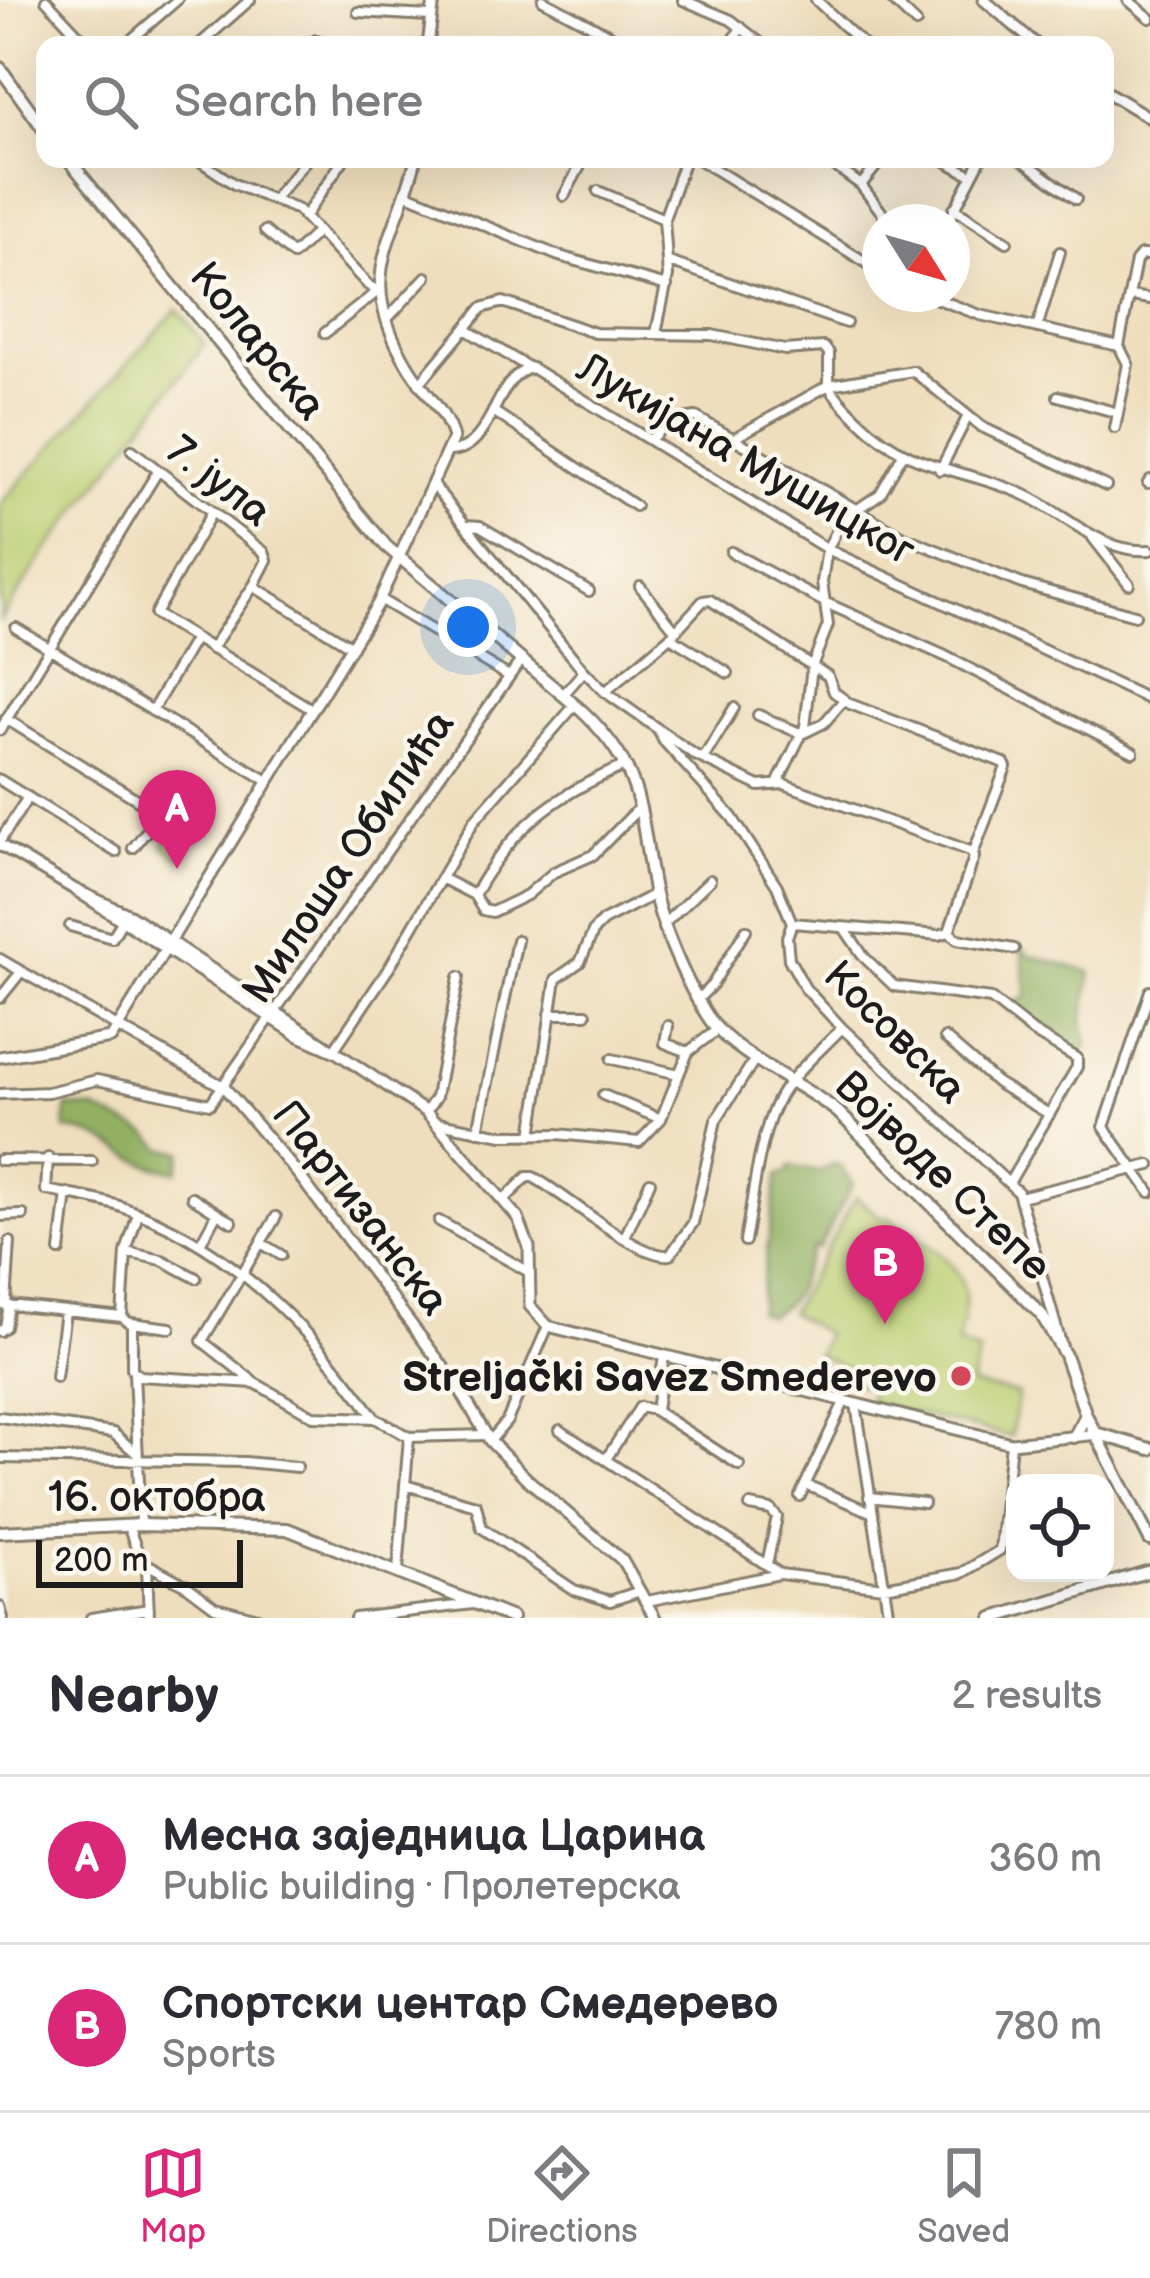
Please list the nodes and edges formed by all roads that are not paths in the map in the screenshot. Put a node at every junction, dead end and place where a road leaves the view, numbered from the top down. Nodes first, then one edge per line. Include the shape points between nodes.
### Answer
1 (46, 0) edge
2 (177, 0) edge
3 (250, 0) edge
4 (434, 0) edge
5 (543, 0) edge
6 (683, 0) edge
7 (816, 0) edge
8 (892, 0) edge
9 (984, 0) edge
10 (1128, 0) edge
11 (725, 4) dead end
12 (358, 12) dead end
13 (430, 16) junction
14 (723, 16) junction
15 (1150, 18) edge
16 (916, 23) dead end
17 (741, 27) junction
18 (80, 36) edge
19 (135, 36) edge
20 (209, 36) edge
21 (429, 36) edge
22 (611, 36) edge
23 (736, 36) edge
24 (752, 36) edge
25 (854, 36) edge
26 (1026, 36) edge
27 (0, 68) edge
28 (1114, 97) edge
29 (36, 118) edge
30 (1150, 118) edge
31 (80, 168) edge
32 (213, 168) edge
33 (300, 168) edge
34 (338, 168) edge
35 (413, 168) edge
36 (579, 168) edge
37 (682, 168) edge
38 (713, 168) edge
39 (837, 168) edge
40 (875, 168) edge
41 (957, 168) edge
42 (975, 168) edge
43 (1033, 168) edge
44 (970, 176) junction
45 (861, 185) junction
46 (598, 190) dead end
47 (405, 193) junction
48 (564, 196) dead end
49 (274, 199) junction
50 (1076, 199) dead end
51 (875, 204) edge
52 (956, 204) edge
53 (305, 216) junction
54 (970, 218) edge
55 (664, 219) junction
56 (265, 231) dead end
57 (318, 231) junction
58 (1007, 242) dead end
59 (1060, 252) dead end
60 (1150, 255) edge
61 (862, 260) edge
62 (668, 262) junction
63 (426, 277) dead end
64 (667, 286) junction
65 (378, 291) junction
66 (1131, 296) junction
67 (1150, 299) edge
68 (970, 311) edge
69 (386, 320) junction
70 (846, 323) dead end
71 (1037, 328) junction
72 (465, 329) junction
73 (325, 333) dead end
74 (656, 333) junction
75 (1119, 346) junction
76 (527, 367) junction
77 (419, 384) junction
78 (830, 385) junction
79 (1058, 395) dead end
80 (494, 411) junction
81 (1118, 413) junction
82 (968, 416) junction
83 (1115, 428) dead end
84 (736, 437) junction
85 (453, 438) junction
86 (475, 440) junction
87 (650, 440) junction
88 (132, 450) dead end
89 (450, 451) junction
90 (903, 454) junction
91 (940, 470) junction
92 (158, 471) junction
93 (1106, 486) dead end
94 (434, 487) junction
95 (635, 506) dead end
96 (855, 510) junction
97 (212, 512) junction
98 (468, 525) junction
99 (1090, 535) junction
100 (827, 549) junction
101 (1150, 550) edge
102 (731, 553) dead end
103 (401, 561) junction
104 (1129, 584) dead end
105 (254, 585) junction
106 (640, 586) dead end
107 (589, 591) dead end
108 (381, 600) junction
109 (826, 603) junction
110 (1135, 615) dead end
111 (16, 628) dead end
112 (673, 634) junction
113 (194, 640) junction
114 (352, 646) junction
115 (49, 649) junction
116 (211, 649) junction
117 (521, 660) junction
118 (812, 666) junction
119 (584, 671) junction
120 (728, 673) dead end
121 (507, 675) junction
122 (605, 692) junction
123 (563, 695) junction
124 (844, 700) junction
125 (1150, 700) edge
126 (575, 705) junction
127 (734, 708) dead end
128 (313, 710) junction
129 (152, 711) junction
130 (758, 715) dead end
131 (6, 719) junction
132 (658, 729) junction
133 (0, 730) edge
134 (802, 734) junction
135 (1133, 752) dead end
136 (703, 759) junction
137 (626, 766) junction
138 (0, 780) edge
139 (268, 781) junction
140 (778, 783) junction
141 (28, 797) junction
142 (642, 806) junction
143 (0, 843) edge
144 (134, 848) dead end
145 (116, 852) dead end
146 (973, 854) junction
147 (443, 879) junction
148 (710, 880) dead end
149 (74, 889) junction
150 (655, 894) junction
151 (474, 895) junction
152 (123, 920) junction
153 (665, 923) junction
154 (792, 923) junction
155 (70, 926) dead end
156 (844, 928) junction
157 (746, 930) dead end
158 (949, 932) junction
159 (517, 940) dead end
160 (167, 945) junction
161 (1014, 949) dead end
162 (0, 959) edge
163 (21, 972) junction
164 (459, 977) dead end
165 (1150, 991) edge
166 (0, 998) edge
167 (698, 999) junction
168 (550, 1014) junction
169 (586, 1014) dead end
170 (275, 1015) junction
171 (668, 1026) dead end
172 (119, 1028) junction
173 (842, 1028) junction
174 (718, 1029) junction
175 (945, 1038) dead end
176 (333, 1051) junction
177 (688, 1052) junction
178 (0, 1058) edge
179 (756, 1058) junction
180 (613, 1059) dead end
181 (679, 1074) junction
182 (792, 1078) junction
183 (224, 1087) junction
184 (0, 1094) edge
185 (603, 1095) dead end
186 (426, 1112) junction
187 (1049, 1114) junction
188 (661, 1119) junction
189 (438, 1123) junction
190 (478, 1132) junction
191 (532, 1135) junction
192 (460, 1147) junction
193 (48, 1158) junction
194 (0, 1160) edge
195 (92, 1161) dead end
196 (1150, 1165) edge
197 (1134, 1169) junction
198 (650, 1182) dead end
199 (1009, 1183) junction
200 (1150, 1192) edge
201 (68, 1193) junction
202 (1020, 1196) junction
203 (191, 1197) dead end
204 (505, 1198) junction
205 (217, 1213) junction
206 (138, 1214) junction
207 (23, 1215) dead end
208 (0, 1216) edge
209 (276, 1217) dead end
210 (232, 1222) dead end
211 (440, 1222) dead end
212 (624, 1239) junction
213 (746, 1241) dead end
214 (10, 1242) dead end
215 (261, 1243) junction
216 (200, 1244) junction
217 (60, 1251) dead end
218 (126, 1252) junction
219 (281, 1256) dead end
220 (244, 1272) junction
221 (530, 1273) junction
222 (196, 1278) dead end
223 (5, 1305) edge
224 (65, 1312) junction
225 (126, 1320) junction
226 (548, 1325) junction
227 (170, 1328) dead end
228 (0, 1331) edge
229 (1061, 1348) junction
230 (664, 1356) junction
231 (134, 1372) junction
232 (56, 1377) dead end
233 (255, 1383) junction
234 (850, 1402) junction
235 (656, 1412) junction
236 (1086, 1415) junction
237 (0, 1417) edge
238 (375, 1418) junction
239 (560, 1430) dead end
240 (1099, 1434) junction
241 (409, 1437) junction
242 (1074, 1437) junction
243 (488, 1438) junction
244 (1011, 1443) junction
245 (1133, 1444) junction
246 (1150, 1449) edge
247 (0, 1458) edge
248 (135, 1458) junction
249 (606, 1459) junction
250 (739, 1465) dead end
251 (297, 1467) dead end
252 (1121, 1477) junction
253 (404, 1485) junction
254 (806, 1485) junction
255 (800, 1496) dead end
256 (869, 1497) junction
257 (924, 1503) dead end
258 (750, 1506) dead end
259 (872, 1513) junction
260 (135, 1525) junction
261 (0, 1532) edge
262 (1150, 1540) edge
263 (147, 1564) junction
264 (767, 1564) junction
265 (398, 1571) junction
266 (1150, 1571) edge
267 (780, 1574) junction
268 (884, 1587) junction
269 (644, 1595) junction
270 (476, 1602) junction
271 (0, 1607) edge
272 (149, 1614) edge
273 (383, 1616) edge
274 (4, 1618) edge
275 (91, 1618) edge
276 (258, 1618) edge
277 (356, 1618) edge
278 (512, 1618) edge
279 (655, 1618) edge
280 (889, 1618) edge
281 (993, 1618) edge

1 - 18 street
2 - 19 street
3 - 20 street
4 - 13 street
5 - 22 street
6 - 14 street
7 - 25 street
8 - 16 street
9 - 26 street
10 - 15 street
11 - 14 street
12 - 13 street
13 - 21 street
14 - 17 street
17 - 23 street
17 - 24 street
27 - 29 main road
28 - 30 street
31 - 103 main road, Коларска
32 - 49 street
33 - 49 street
34 - 53 street
35 - 47 street
36 - 48 street
37 - 55 street
38 - 61 street
39 - 45 street
40 - 45 street
41 - 44 street
42 - 44 street
43 - 50 street
44 - 52 street
45 - 51 street
46 - 55 street
47 - 64 street via 559,256
47 - 65 street
49 - 53 street
53 - 57 street
54 - 58 street
55 - 62 street
56 - 57 street via 293,255
57 - 65 street
59 - 71 street
60 - 66 street via 1137,258
62 - 64 street
62 - 70 street
63 - 69 street
64 - 74 street
65 - 69 street
65 - 73 street
66 - 67 street
66 - 75 street
68 - 71 street
69 - 77 street
71 - 75 street
72 - 74 street via 482,308 503,302 595,333
72 - 76 street
72 - 77 street
74 - 78 street via 785,350 824,347
75 - 81 street via 1128,364
76 - 80 street, Лукијана Мушицког
76 - 87 street, Лукијана Мушицког
77 - 85 street
78 - 82 street via 913,371
78 - 84 street
78 - 90 street
79 - 81 street
80 - 86 street, Лукијана Мушицког
80 - 95 street
81 - 83 street
82 - 91 street
82 - 93 street
84 - 87 street via 687,416 668,421
84 - 96 street
85 - 86 street
85 - 89 street
86 - 89 street
87 - 100 street, Лукијана Мушицког
88 - 92 street, 7. јула
89 - 94 street
90 - 91 street
90 - 96 street via 880,494
91 - 99 street via 1017,491
92 - 97 street, 7. јула
92 - 115 street
94 - 98 street, Косовска
94 - 103 street
96 - 100 street
96 - 110 street via 1022,584
97 - 105 street, 7. јула via 266,555
97 - 113 street via 154,612
98 - 107 street
98 - 119 street, Косовска
99 - 101 street
99 - 104 street
100 - 109 street
100 - 125 street, Лукијана Мушицког
102 - 109 street
103 - 108 street
103 - 117 main road, Војводе Степе
105 - 114 street, 7. јула
105 - 116 street
106 - 112 street
108 - 114 street
108 - 121 street
109 - 118 street via 828,625
109 - 135 street
111 - 115 street
112 - 118 street via 710,601
112 - 120 street
112 - 122 street
113 - 116 street
113 - 129 street
114 - 128 street
115 - 129 street
115 - 131 street
116 - 128 street
117 - 121 street, Милоша Обилића
117 - 123 main road, Војводе Степе
118 - 124 street
118 - 134 street
119 - 122 street, Косовска
119 - 123 street
121 - 170 street, Милоша Обилића
122 - 132 street, Косовска
123 - 126 main road, Војводе Степе
124 - 134 street
124 - 146 street via 1004,763
126 - 137 main road, Војводе Степе
126 - 147 street via 474,821
127 - 136 street
128 - 139 street
129 - 139 street
130 - 134 street
131 - 133 street
131 - 144 street via 157,811
132 - 136 street, Косовска
132 - 154 street, Косовска via 752,846
134 - 140 street
136 - 140 street, Косовска via 759,786
137 - 142 main road, Војводе Степе
137 - 151 street via 546,806
138 - 141 street
139 - 160 street
140 - 146 street, Косовска
141 - 143 street
141 - 145 street
142 - 150 main road, Војводе Степе
142 - 151 street via 593,855 527,895 492,913
143 - 149 street
146 - 158 street
147 - 151 street
147 - 176 street
148 - 153 street
149 - 152 street
149 - 160 street via 123,910
150 - 153 main road, Војводе Степе
150 - 168 street via 598,926 580,962 556,979
152 - 155 street via 112,938
152 - 160 street
153 - 167 main road, Војводе Степе
154 - 156 street
154 - 173 street, Косовска via 793,968
156 - 158 street
156 - 187 street via 894,986 991,999 1078,1059
157 - 167 street
158 - 161 street
159 - 190 street
160 - 170 street
160 - 172 street
162 - 163 street, Партизанска
163 - 166 street
163 - 172 street, Партизанска
164 - 186 street via 436,1097
165 - 197 street via 1104,1123
167 - 174 main road, Војводе Степе
168 - 169 street
168 - 191 street
170 - 176 street
170 - 183 street, Милоша Обилића
171 - 177 street via 665,1042
172 - 178 street via 105,1041
172 - 183 street, Партизанска
173 - 182 street
173 - 199 street, Косовска
174 - 177 street
174 - 179 main road, Војводе Степе
175 - 187 street
176 - 186 street
177 - 181 street
179 - 182 main road, Војводе Степе
179 - 212 street via 716,1120 687,1237 663,1257
180 - 181 street
181 - 188 street
182 - 213 street via 770,1124
182 - 229 main road, Војводе Степе via 844,1118 1019,1290
183 - 184 street via 211,1104 98,1080
183 - 243 street, Партизанска via 457,1385
185 - 188 street
186 - 189 street
187 - 199 street
188 - 191 street via 633,1143
189 - 190 street
189 - 192 street
190 - 191 street
190 - 192 street
192 - 204 street
193 - 194 street
193 - 195 street
193 - 201 street via 45,1189
196 - 197 street
197 - 200 street
197 - 202 street
198 - 212 street
199 - 202 street, Косовска
201 - 206 street
201 - 217 street
202 - 229 street
203 - 205 street
204 - 212 street via 533,1177
204 - 221 street via 527,1239
205 - 210 street
205 - 216 street
206 - 216 street
206 - 218 street
207 - 208 street
209 - 215 street
211 - 221 street
214 - 223 street
215 - 219 street
215 - 220 street
216 - 220 street
218 - 222 street
218 - 225 street
220 - 233 street via 202,1341
220 - 238 street
221 - 226 street via 530,1306
223 - 224 street
223 - 228 street
224 - 225 street
224 - 232 street
225 - 227 street
225 - 231 street
226 - 230 street
226 - 243 street via 507,1421
229 - 236 main road, Војводе Степе
230 - 234 street
230 - 235 street
231 - 233 street
231 - 248 street
233 - 238 street via 320,1418
234 - 244 street
234 - 254 street
234 - 256 street
235 - 249 street via 639,1408
235 - 250 street
236 - 240 main road, Војводе Степе
236 - 242 main road
237 - 248 street via 113,1433
238 - 241 street
239 - 249 street
240 - 242 street
240 - 245 main road
240 - 252 main road, Војводе Степе
241 - 243 street
241 - 253 street
242 - 244 street
243 - 269 street, Партизанска via 622,1560
244 - 268 street via 1000,1550 962,1573
245 - 246 main road
245 - 252 main road via 1121,1451
247 - 248 street
248 - 251 street
248 - 260 street
249 - 264 street
252 - 262 main road, Војводе Степе
253 - 265 street
253 - 269 street via 476,1505 482,1528 591,1598
254 - 255 street
254 - 259 street
256 - 257 street
256 - 259 street
258 - 264 street via 777,1517
259 - 268 street
260 - 261 main road, 16. октобра
260 - 263 street
260 - 265 main road, 16. октобра via 287,1529
263 - 272 street
263 - 276 street via 214,1607
264 - 267 street
265 - 270 main road, 16. октобра
266 - 281 main road
267 - 268 street
267 - 269 street
268 - 280 street
269 - 279 street, Партизанска
270 - 273 street
270 - 278 main road, 16. октобра
271 - 274 street
272 - 275 street
273 - 277 street

